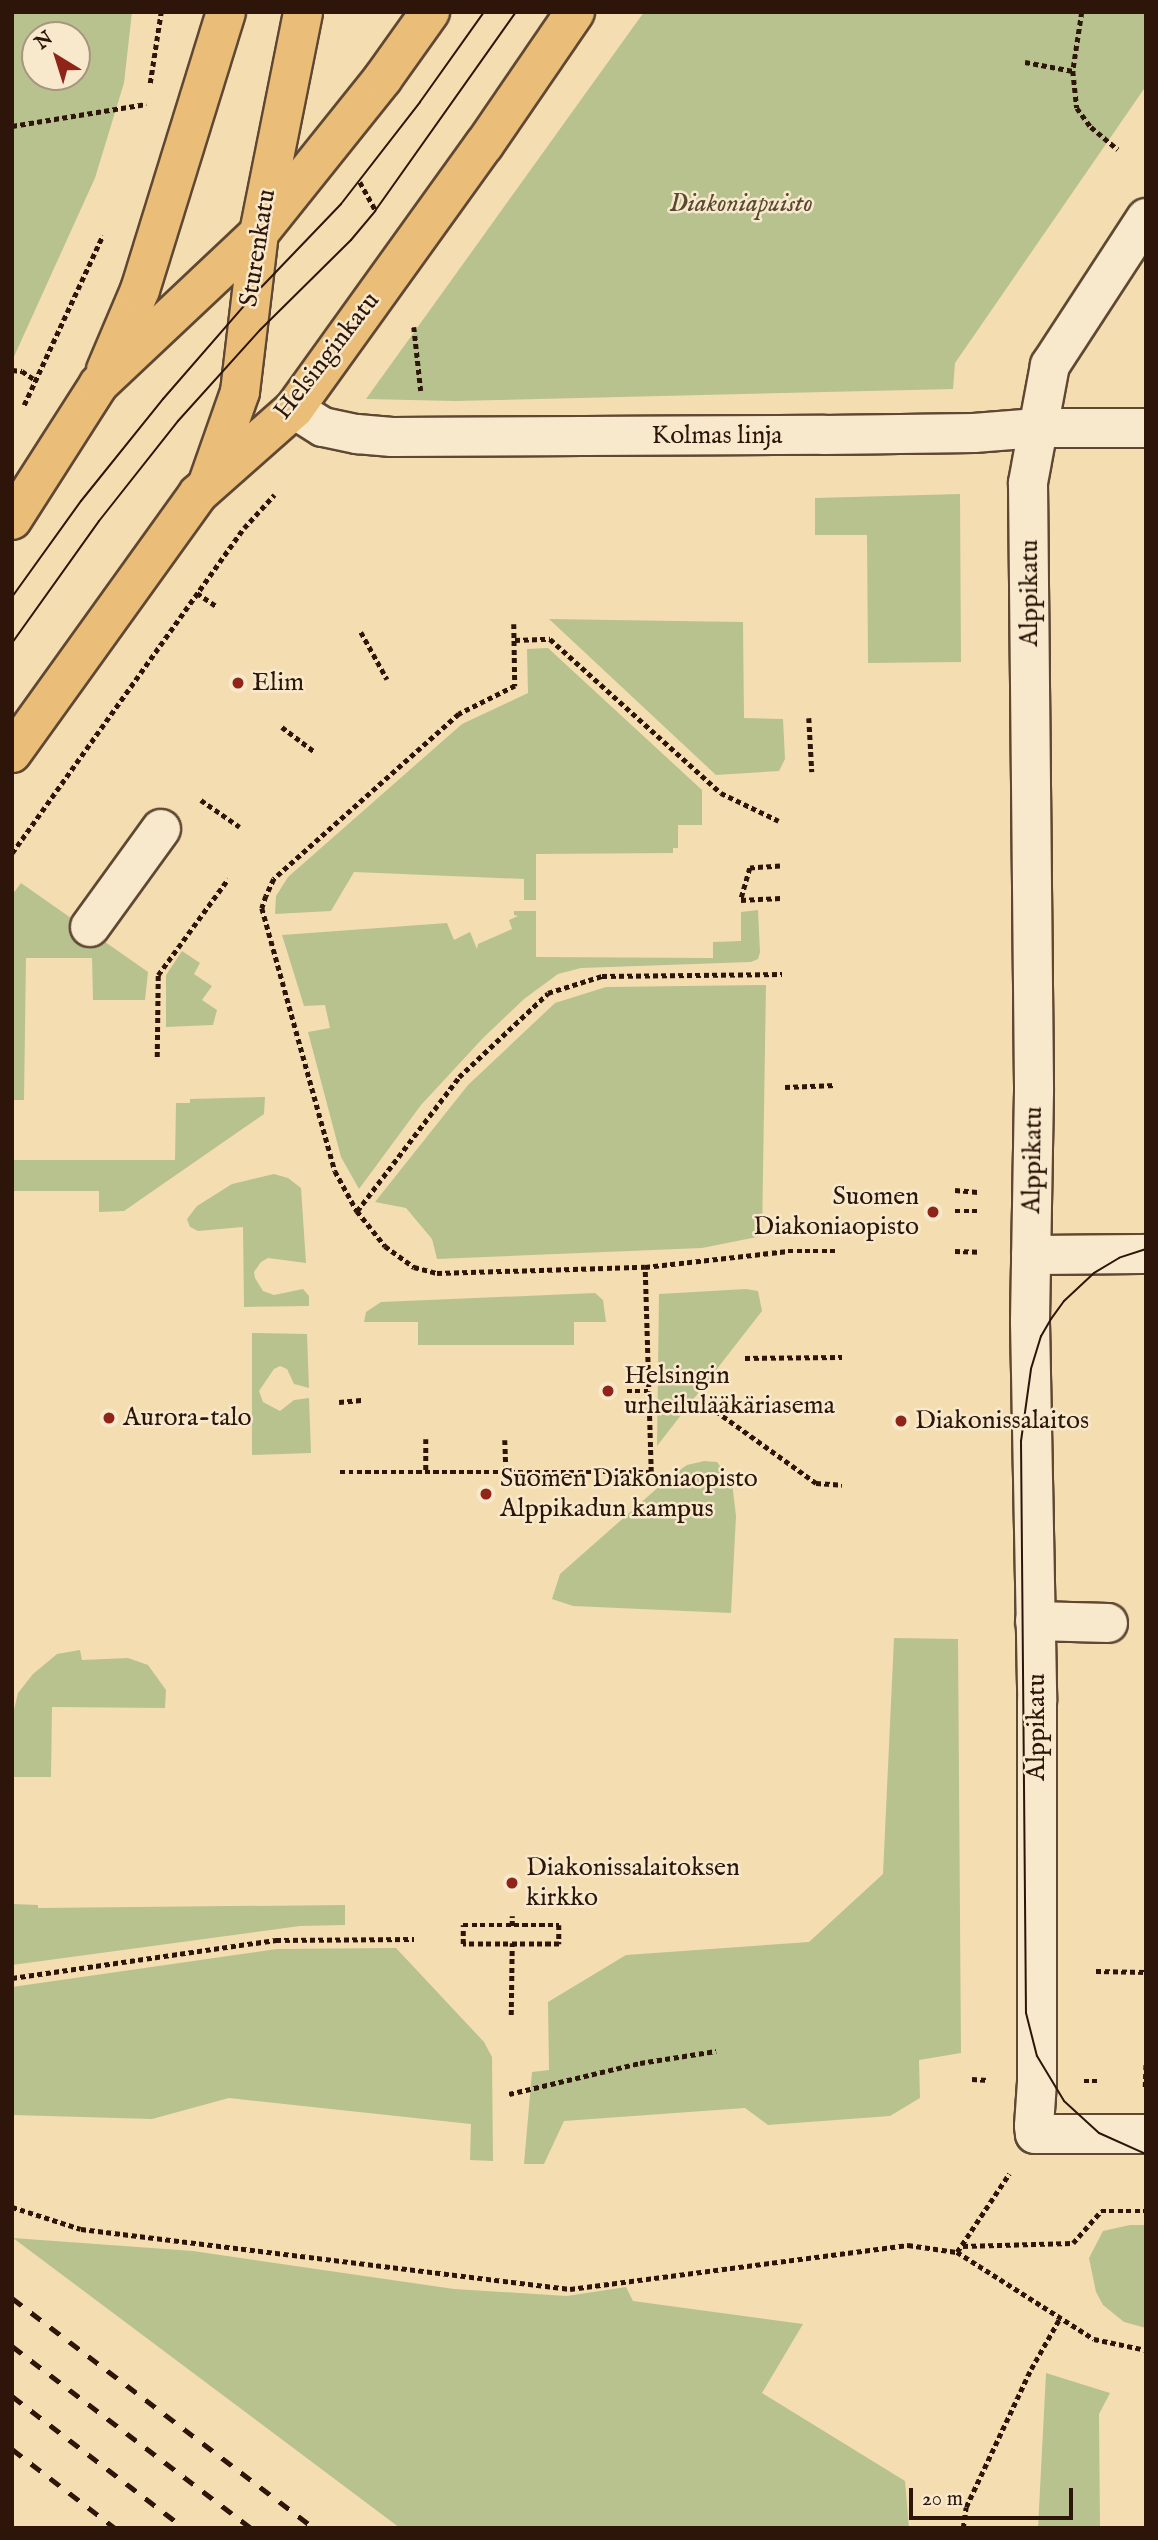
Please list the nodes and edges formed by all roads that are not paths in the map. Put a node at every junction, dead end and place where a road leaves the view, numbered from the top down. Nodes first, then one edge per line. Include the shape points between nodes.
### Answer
1 (226, 12) edge
2 (303, 12) edge
3 (430, 12) edge
4 (575, 12) edge
5 (1146, 218) edge
6 (259, 233) junction
7 (99, 384) junction
8 (294, 409) junction
9 (1037, 428) junction
10 (1146, 428) edge
11 (209, 482) junction
12 (12, 520) edge
13 (12, 753) edge
14 (161, 829) dead end
15 (90, 927) dead end
16 (1146, 1254) edge
17 (1031, 1255) junction
18 (1035, 1622) junction
19 (1108, 1623) dead end
20 (1146, 2134) edge

1 - 7 main road via 140,290
2 - 6 main road, Sturenkatu
3 - 6 main road
4 - 8 main road, Helsinginkatu
5 - 9 street, Alppikatu via 1050,365
6 - 7 main road
6 - 11 main road, Sturenkatu via 240,392
7 - 12 main road
8 - 9 street, Kolmas linja via 323,427 358,435 429,437 865,435
8 - 11 main road, Helsinginkatu
9 - 10 street, Kolmas linja
9 - 17 street, Alppikatu via 1028,483 1034,1091
11 - 13 main road, Helsinginkatu
14 - 15 street
16 - 17 street
17 - 18 street, Alppikatu
18 - 19 street
18 - 20 street, Alppikatu via 1035,2134

